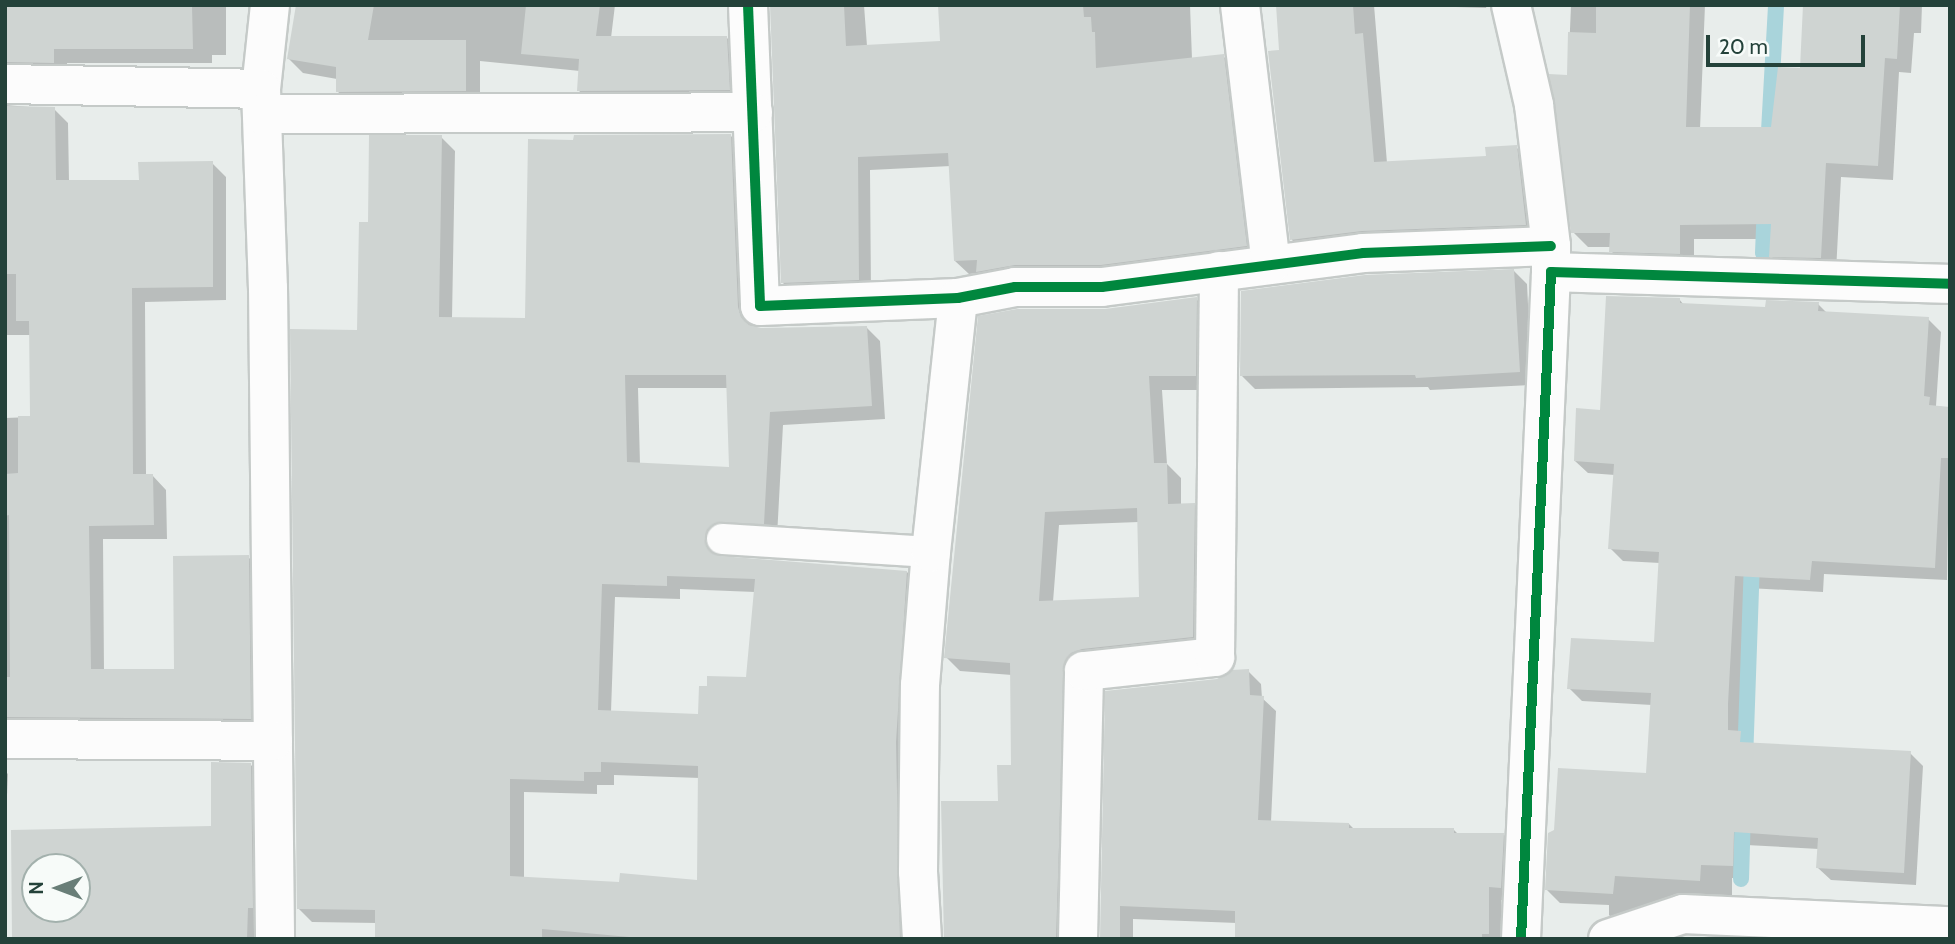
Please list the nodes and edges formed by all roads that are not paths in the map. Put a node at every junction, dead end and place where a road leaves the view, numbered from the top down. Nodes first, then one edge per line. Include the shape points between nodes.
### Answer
1 (270, 5) edge
2 (748, 5) edge
3 (1240, 5) edge
4 (1511, 5) edge
5 (5, 84) edge
6 (262, 101) junction
7 (753, 112) junction
8 (1551, 259) junction
9 (1271, 264) junction
10 (1219, 271) junction
11 (1950, 284) edge
12 (958, 298) junction
13 (722, 539) dead end
14 (931, 552) junction
15 (5, 739) edge
16 (273, 741) junction
17 (1950, 926) edge
18 (275, 939) edge
19 (922, 939) edge
20 (1077, 939) edge
21 (1521, 939) edge
22 (1608, 939) edge

1 - 6 street
2 - 7 street
3 - 9 street
4 - 8 street via 1534,105
5 - 6 street
6 - 7 street
6 - 16 street
7 - 12 street via 760,306
8 - 9 street via 1363,253
8 - 11 street
8 - 21 street
9 - 10 street
10 - 12 street via 1102,287 1015,287
10 - 20 street via 1215,657 1084,670
12 - 14 street
13 - 14 lane
14 - 19 street via 920,685
15 - 16 street
16 - 18 street
17 - 22 street via 1683,914

